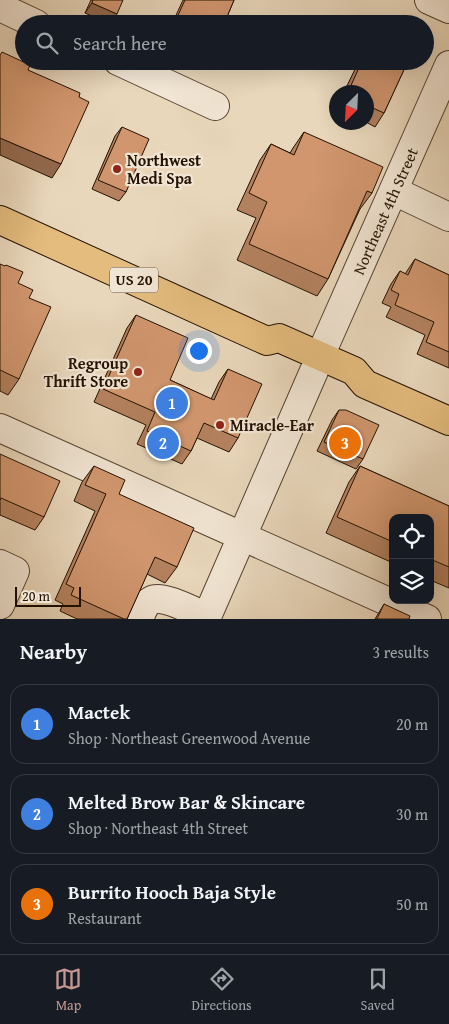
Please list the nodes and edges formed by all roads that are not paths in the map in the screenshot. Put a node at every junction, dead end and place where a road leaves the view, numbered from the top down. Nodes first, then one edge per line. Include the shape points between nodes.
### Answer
1 (428, 0) edge
2 (0, 7) edge
3 (449, 9) edge
4 (17, 15) edge
5 (449, 65) edge
6 (137, 70) edge
7 (215, 106) dead end
8 (394, 191) junction
9 (449, 217) edge
10 (0, 220) edge
11 (317, 364) junction
12 (449, 421) edge
13 (0, 428) edge
14 (242, 536) junction
15 (0, 564) edge
16 (0, 606) edge
17 (206, 618) edge
18 (139, 619) edge
19 (427, 619) edge

1 - 3 street
2 - 4 street
5 - 8 street, Northeast 4th Street
6 - 7 street
8 - 9 street
8 - 11 street, Northeast 4th Street
10 - 11 main road, US 20 via 267,341 272,352
11 - 12 main road, US 20 via 354,371 365,384
11 - 14 street, Northeast 4th Street
13 - 14 street
14 - 17 street, Northeast 4th Street
14 - 19 street
15 - 16 street via 16,571
17 - 18 street via 162,598 153,598

